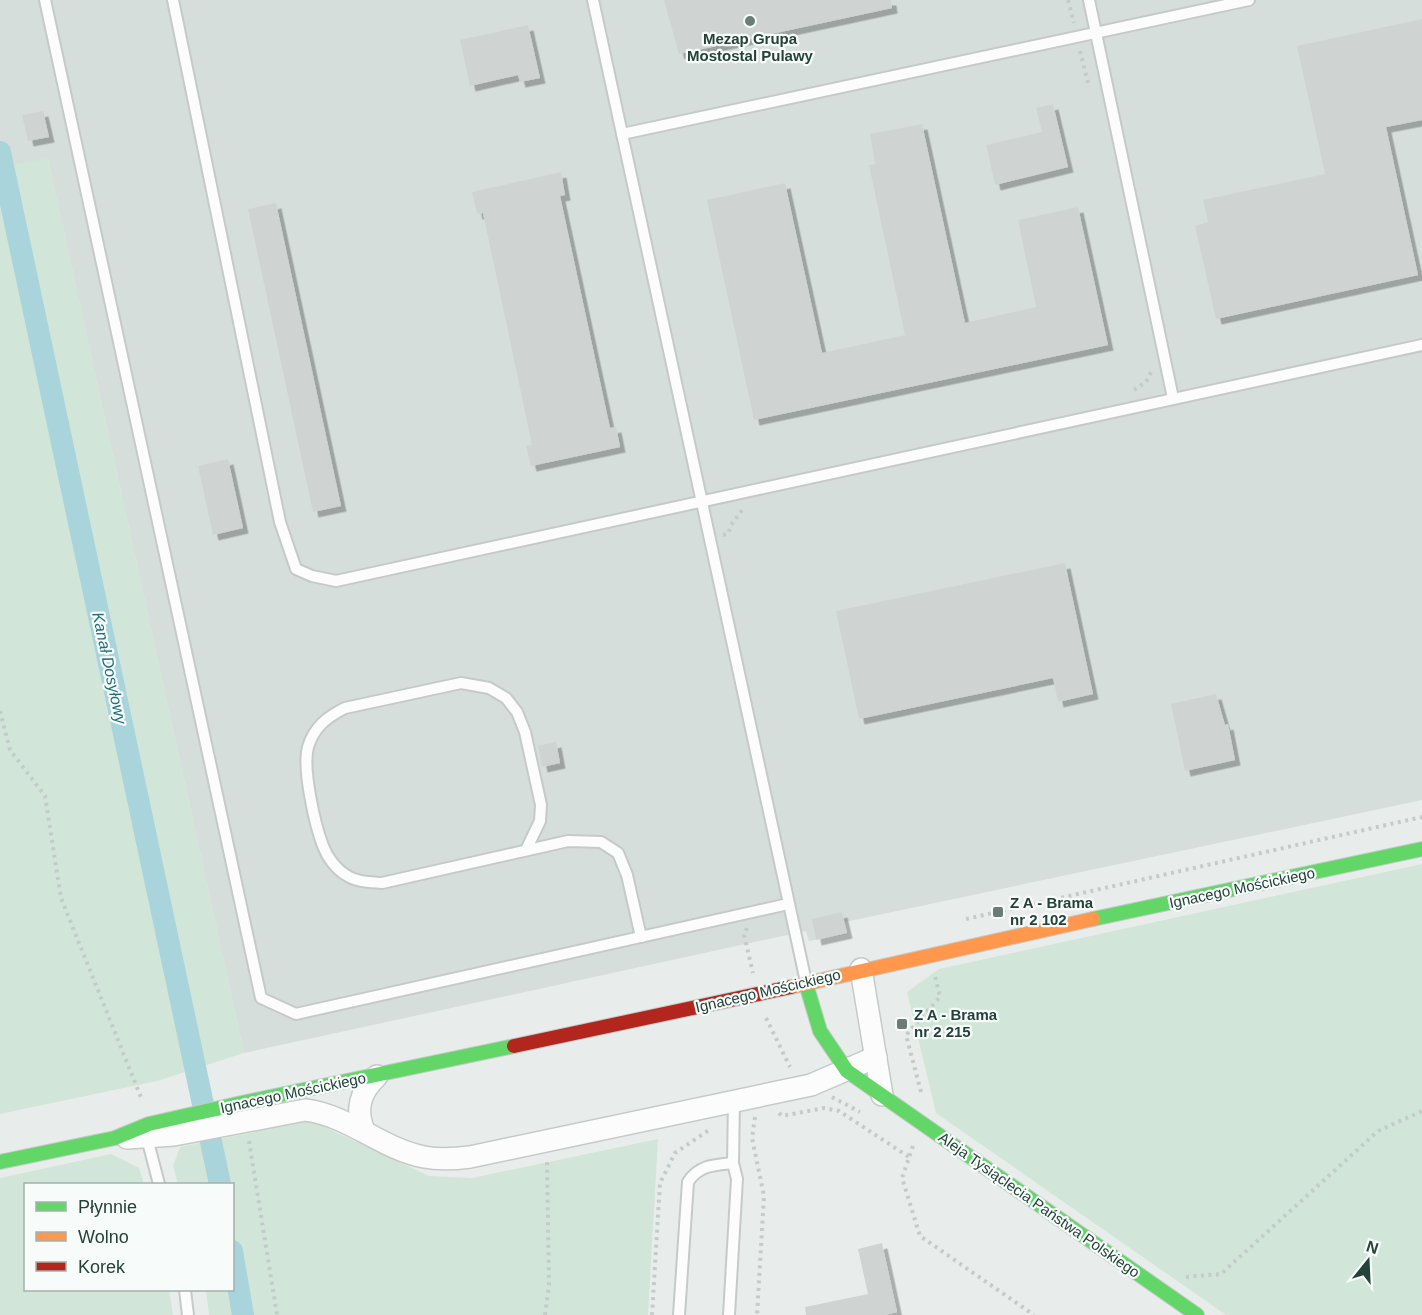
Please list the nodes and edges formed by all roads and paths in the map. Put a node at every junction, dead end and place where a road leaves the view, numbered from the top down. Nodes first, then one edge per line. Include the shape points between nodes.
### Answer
1 (45, 0) edge
2 (173, 0) edge
3 (593, 0) edge
4 (1068, 0) edge
5 (1089, 0) edge
6 (1249, 0) edge
7 (1072, 15) dead end
8 (1096, 32) junction
9 (622, 134) junction
10 (1422, 345) edge
11 (1173, 399) junction
12 (701, 502) junction
13 (0, 711) edge
14 (1422, 849) edge
15 (526, 850) junction
16 (788, 904) junction
17 (641, 937) junction
18 (861, 969) junction
19 (806, 984) junction
20 (876, 1057) junction
21 (847, 1071) junction
22 (377, 1076) junction
23 (882, 1095) junction
24 (734, 1101) junction
25 (758, 1111) dead end
26 (1422, 1111) edge
27 (241, 1115) junction
28 (148, 1131) junction
29 (364, 1131) junction
30 (916, 1136) dead end
31 (115, 1138) joint
32 (546, 1141) junction
33 (0, 1162) edge
34 (733, 1162) junction
35 (159, 1183) edge
36 (1183, 1278) dead end
37 (185, 1291) edge
38 (188, 1315) edge
39 (277, 1315) edge
40 (545, 1315) edge
41 (679, 1315) edge
42 (729, 1315) edge
43 (757, 1315) edge
44 (1034, 1315) edge
45 (1197, 1315) edge

1 - 17 lane via 261,998 296,1014
2 - 12 lane via 280,522 296,569 336,581
3 - 9 lane
4 - 7 path
5 - 8 lane
6 - 8 lane
8 - 9 lane
8 - 11 lane
9 - 12 lane
10 - 11 lane
11 - 12 lane
12 - 16 lane
13 - 28 path via 10,750 45,796 61,898 143,1103
14 - 18 street, Ignacego Mościckiego
15 - 15 lane via 382,883 347,876 324,848 318,827 306,763 316,729 327,717 345,708 461,683 489,688 506,698 525,732 541,805 540,821
15 - 17 lane via 568,841 601,842 618,854 627,875
16 - 17 lane
16 - 19 lane
18 - 19 street, Ignacego Mościckiego
18 - 20 street
19 - 21 street, Aleja Tysiąclecia Państwa Polskiego via 826,1047
19 - 22 street, Ignacego Mościckiego
20 - 21 street, Ignacego Mościckiego
20 - 23 street
21 - 23 street, Aleja Tysiąclecia Państwa Polskiego
21 - 24 street, Ignacego Mościckiego via 811,1085
22 - 27 street, Ignacego Mościckiego
22 - 29 street via 361,1097 358,1109
23 - 45 street, Aleja Tysiąclecia Państwa Polskiego
24 - 32 street, Ignacego Mościckiego
24 - 34 lane
25 - 43 path via 752,1138 764,1196
26 - 36 path via 1378,1131 1221,1274
27 - 28 street, Ignacego Mościckiego
27 - 29 street, Ignacego Mościckiego via 305,1110 320,1112
27 - 39 path
28 - 31 street, Ignacego Mościckiego
28 - 35 lane
29 - 32 street, Ignacego Mościckiego via 422,1156 441,1159
30 - 44 path via 902,1178 920,1236
31 - 33 street, Ignacego Mościckiego
32 - 40 path via 549,1285
34 - 41 lane via 706,1166 693,1173 688,1182
34 - 42 lane via 737,1179
37 - 38 lane

